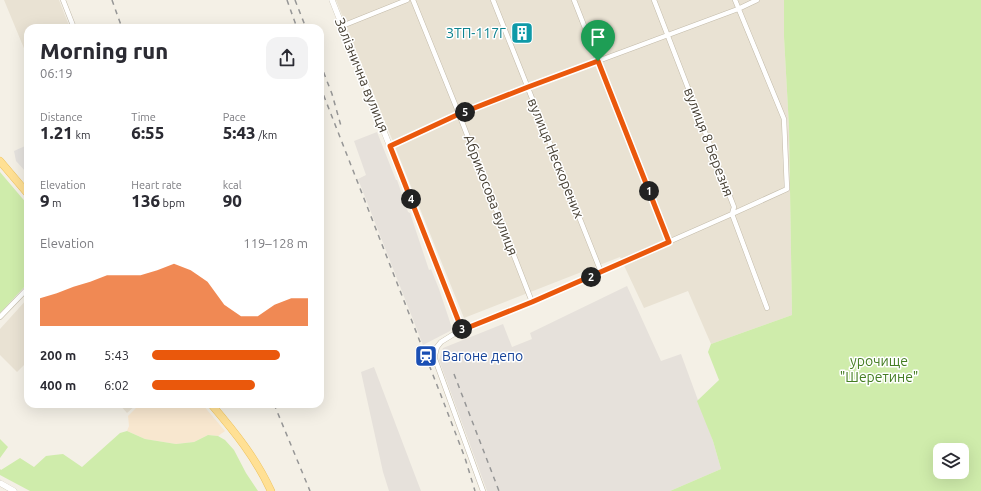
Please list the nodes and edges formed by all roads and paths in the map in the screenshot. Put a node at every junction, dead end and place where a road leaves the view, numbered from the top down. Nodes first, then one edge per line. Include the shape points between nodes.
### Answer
1 (63, 0) edge
2 (332, 0) edge
3 (407, 0) edge
4 (413, 0) edge
5 (493, 0) edge
6 (574, 0) edge
7 (654, 0) edge
8 (735, 0) edge
9 (757, 0) edge
10 (738, 8) junction
11 (72, 24) edge
12 (342, 26) junction
13 (668, 34) junction
14 (598, 61) junction
15 (528, 87) junction
16 (459, 114) junction
17 (390, 146) junction
18 (0, 161) edge
19 (24, 189) edge
20 (732, 214) junction
21 (669, 242) junction
22 (601, 272) junction
23 (24, 292) edge
24 (532, 302) junction
25 (767, 308) dead end
26 (0, 317) edge
27 (462, 330) junction
28 (214, 408) edge
29 (0, 483) edge
30 (14, 491) edge
31 (271, 491) edge
32 (483, 491) edge

1 - 11 street
2 - 12 street, Залізнична вулиця
3 - 12 street
4 - 16 street, Абрикосова вулиця
5 - 15 street, вулиця Нескорених
6 - 14 street
7 - 13 street, вулиця 8 Березня
8 - 10 street
9 - 10 street
10 - 13 street
10 - 20 street via 784,119 787,189
12 - 17 street, Залізнична вулиця
13 - 14 street
13 - 20 street, вулиця 8 Березня via 734,207
14 - 15 street
14 - 21 street
15 - 16 street
15 - 22 street, вулиця Нескорених
16 - 17 street
16 - 24 street, Абрикосова вулиця
17 - 27 street, Залізнична вулиця
18 - 19 main road
20 - 21 street
20 - 25 street, вулиця 8 Березня
21 - 22 street
22 - 24 street
23 - 26 street
24 - 27 street
27 - 32 street via 437,347 435,359
28 - 31 main road via 250,453
29 - 30 street

